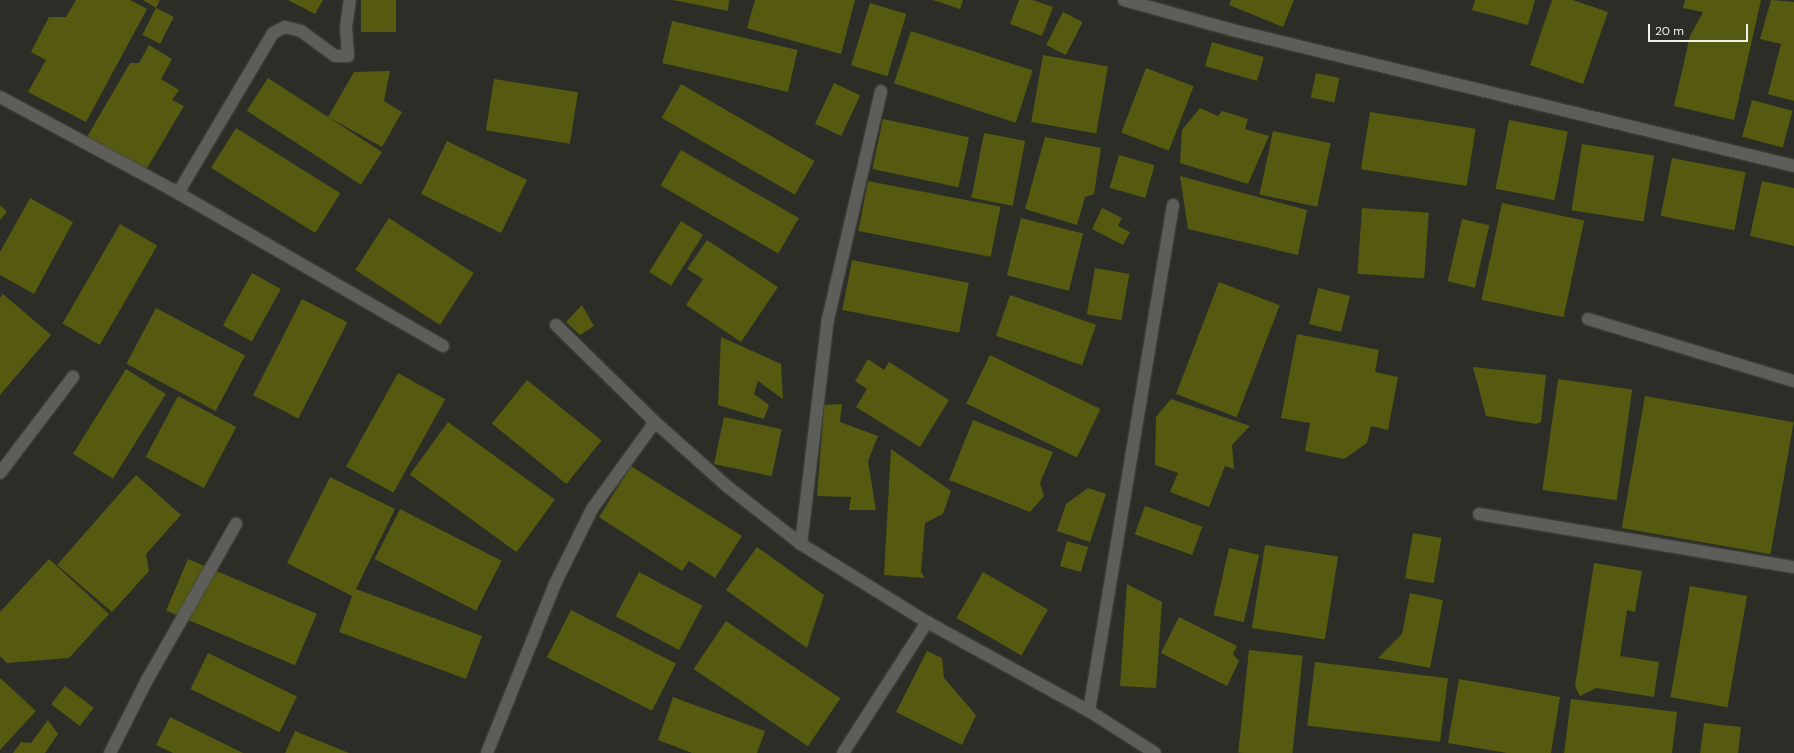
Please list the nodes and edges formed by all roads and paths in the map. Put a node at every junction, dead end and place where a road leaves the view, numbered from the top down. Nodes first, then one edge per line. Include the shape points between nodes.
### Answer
1 (350, 0) edge
2 (1124, 0) edge
3 (881, 91) dead end
4 (0, 97) edge
5 (1794, 166) edge
6 (178, 193) junction
7 (1172, 205) dead end
8 (1588, 319) dead end
9 (556, 325) dead end
10 (443, 346) dead end
11 (73, 377) dead end
12 (1794, 381) edge
13 (655, 422) junction
14 (0, 473) edge
15 (1479, 514) dead end
16 (236, 524) dead end
17 (801, 544) junction
18 (1794, 567) edge
19 (927, 622) junction
20 (1089, 711) junction
21 (110, 753) edge
22 (487, 753) edge
23 (843, 753) edge
24 (1155, 753) edge

1 - 6 street via 346,26 348,56 335,56 301,31 285,27 273,33
2 - 5 street via 1232,30
3 - 17 street via 828,319
4 - 6 street
6 - 10 street
7 - 20 street
8 - 12 street
9 - 13 street
11 - 14 street
13 - 17 street via 728,487
13 - 22 street via 592,509 554,586
15 - 18 street
16 - 21 street via 147,680
17 - 19 street
19 - 20 street
19 - 23 street
20 - 24 street

